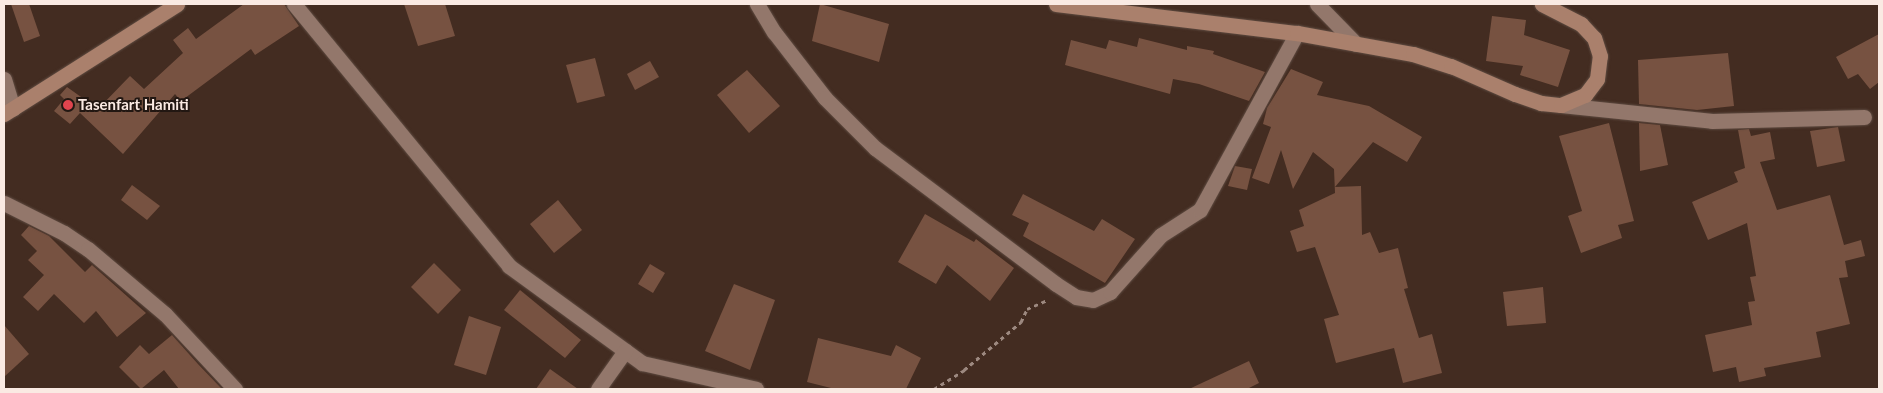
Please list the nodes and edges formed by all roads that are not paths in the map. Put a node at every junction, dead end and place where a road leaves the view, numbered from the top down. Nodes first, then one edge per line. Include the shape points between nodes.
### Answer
1 (178, 4) edge
2 (294, 4) edge
3 (757, 4) edge
4 (1056, 4) edge
5 (1317, 4) edge
6 (1542, 4) edge
7 (1297, 32) junction
8 (1356, 44) junction
9 (4, 79) edge
10 (1561, 105) junction
11 (8, 112) edge
12 (1864, 117) dead end
13 (4, 203) edge
14 (625, 351) junction
15 (235, 389) edge
16 (598, 389) edge
17 (756, 389) edge

1 - 11 main road
2 - 14 street via 509,266
3 - 7 street via 779,39 850,125 905,174 1065,290 1076,297 1093,300 1110,292 1161,235 1200,210
4 - 7 main road
5 - 8 street
6 - 10 main road via 1581,24 1594,38 1600,56 1597,78 1585,94
7 - 8 main road
8 - 10 main road via 1413,54 1540,103
9 - 11 street
10 - 12 street via 1712,121
13 - 15 street via 64,233 88,249 165,314
14 - 16 street
14 - 17 street via 642,363

